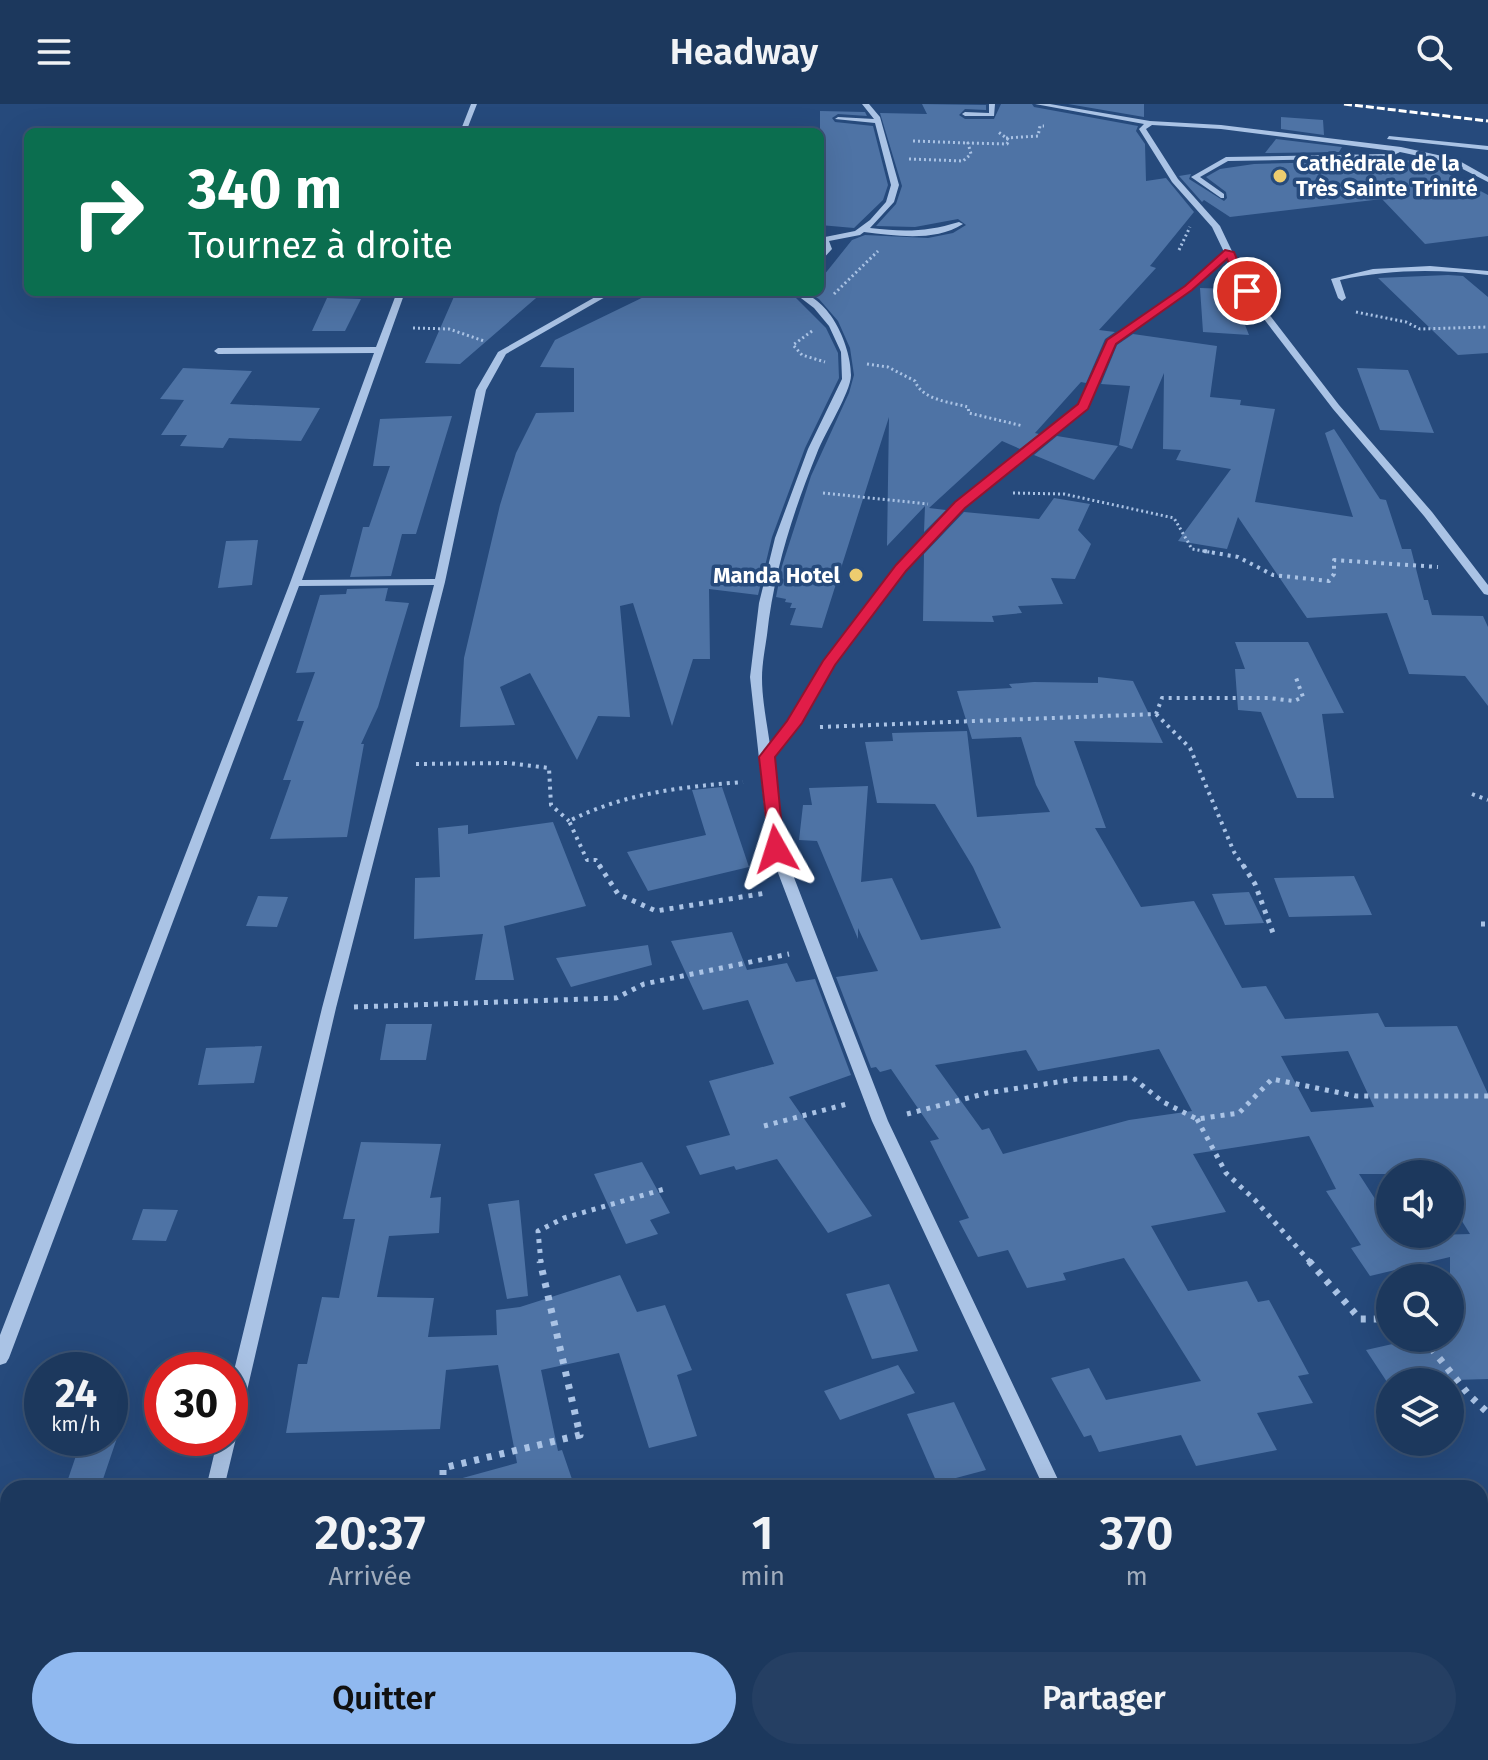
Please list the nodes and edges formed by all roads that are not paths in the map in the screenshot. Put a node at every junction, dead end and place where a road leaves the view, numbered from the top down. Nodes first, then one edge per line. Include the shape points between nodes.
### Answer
1 (474, 104) edge
2 (865, 104) edge
3 (992, 104) edge
4 (1038, 104) edge
5 (965, 114) dead end
6 (838, 119) dead end
7 (878, 121) junction
8 (1150, 123) junction
9 (465, 128) edge
10 (1331, 139) junction
11 (1488, 148) edge
12 (1401, 149) junction
13 (1488, 180) edge
14 (1221, 196) dead end
15 (959, 224) dead end
16 (863, 229) junction
17 (824, 240) edge
18 (1229, 252) junction
19 (1488, 273) edge
20 (400, 296) edge
21 (603, 296) edge
22 (802, 296) edge
23 (1342, 298) road end
24 (379, 350) junction
25 (218, 351) dead end
26 (440, 582) junction
27 (295, 583) junction
28 (1488, 592) edge
29 (767, 757) junction
30 (247, 1352) edge
31 (0, 1358) edge
32 (223, 1456) edge
33 (217, 1480) edge
34 (1049, 1480) edge

1 - 9 street
2 - 7 street
3 - 5 street via 992,115
4 - 8 street
6 - 7 street
7 - 16 street via 895,185 890,202
8 - 10 street
8 - 18 street via 1142,129 1175,180 1216,226
10 - 11 street via 1361,135
10 - 12 street
12 - 13 street via 1453,161
12 - 14 street via 1388,156 1226,159 1195,177
15 - 16 street via 920,235
16 - 17 street
18 - 28 street via 1247,291
18 - 29 street via 1189,288 1111,342 1084,406 960,505 901,568 828,664
19 - 23 street via 1408,267 1362,273 1335,279
20 - 24 street
21 - 26 street via 502,352 481,390
22 - 29 street via 833,325 845,352 847,379 813,449 780,538 765,603 756,677
24 - 25 street
24 - 27 street
26 - 27 street
26 - 30 street via 329,1008
27 - 31 street
29 - 34 street via 776,849 880,1121
32 - 33 street

